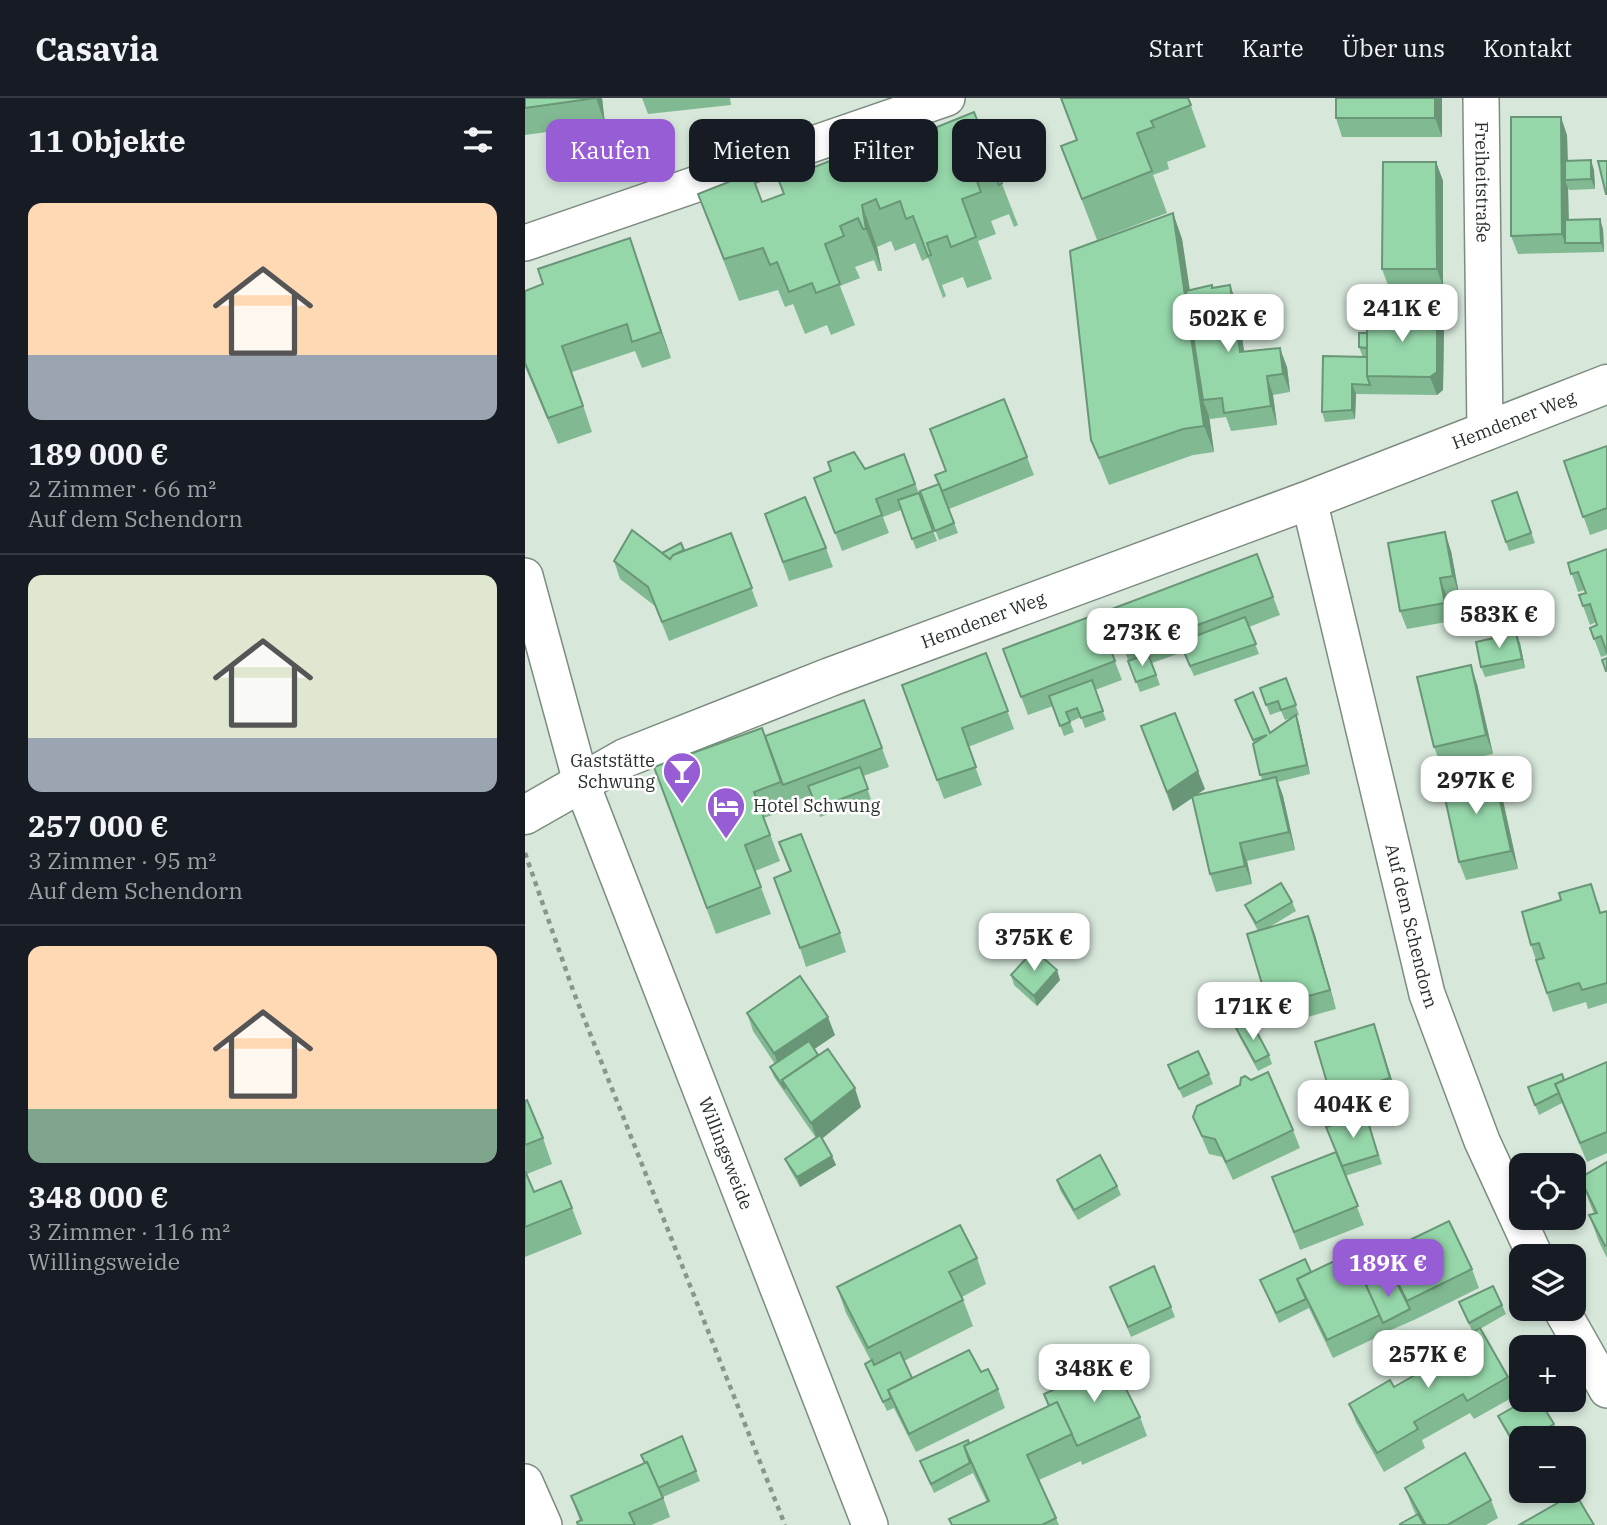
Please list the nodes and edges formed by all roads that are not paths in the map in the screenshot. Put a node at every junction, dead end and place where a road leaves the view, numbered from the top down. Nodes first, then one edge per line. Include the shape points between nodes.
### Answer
1 (947, 98) edge
2 (1481, 98) edge
3 (525, 243) edge
4 (1607, 384) edge
5 (1485, 433) junction
6 (1309, 500) junction
7 (525, 576) edge
8 (580, 782) junction
9 (525, 815) edge
10 (1529, 1244) edge
11 (1568, 1321) edge
12 (1607, 1390) edge
13 (525, 1482) edge
14 (544, 1525) edge
15 (870, 1525) edge

1 - 3 street
2 - 5 street, Freiheitstraße
4 - 5 street, Hemdener Weg
5 - 6 street, Hemdener Weg
6 - 8 street, Hemdener Weg via 830,677 625,758
6 - 10 street, Auf dem Schendorn via 1427,994 1482,1142
7 - 8 street, Willingsweide
8 - 9 street, Hemdener Weg
8 - 15 street, Willingsweide
11 - 12 street
13 - 14 street

